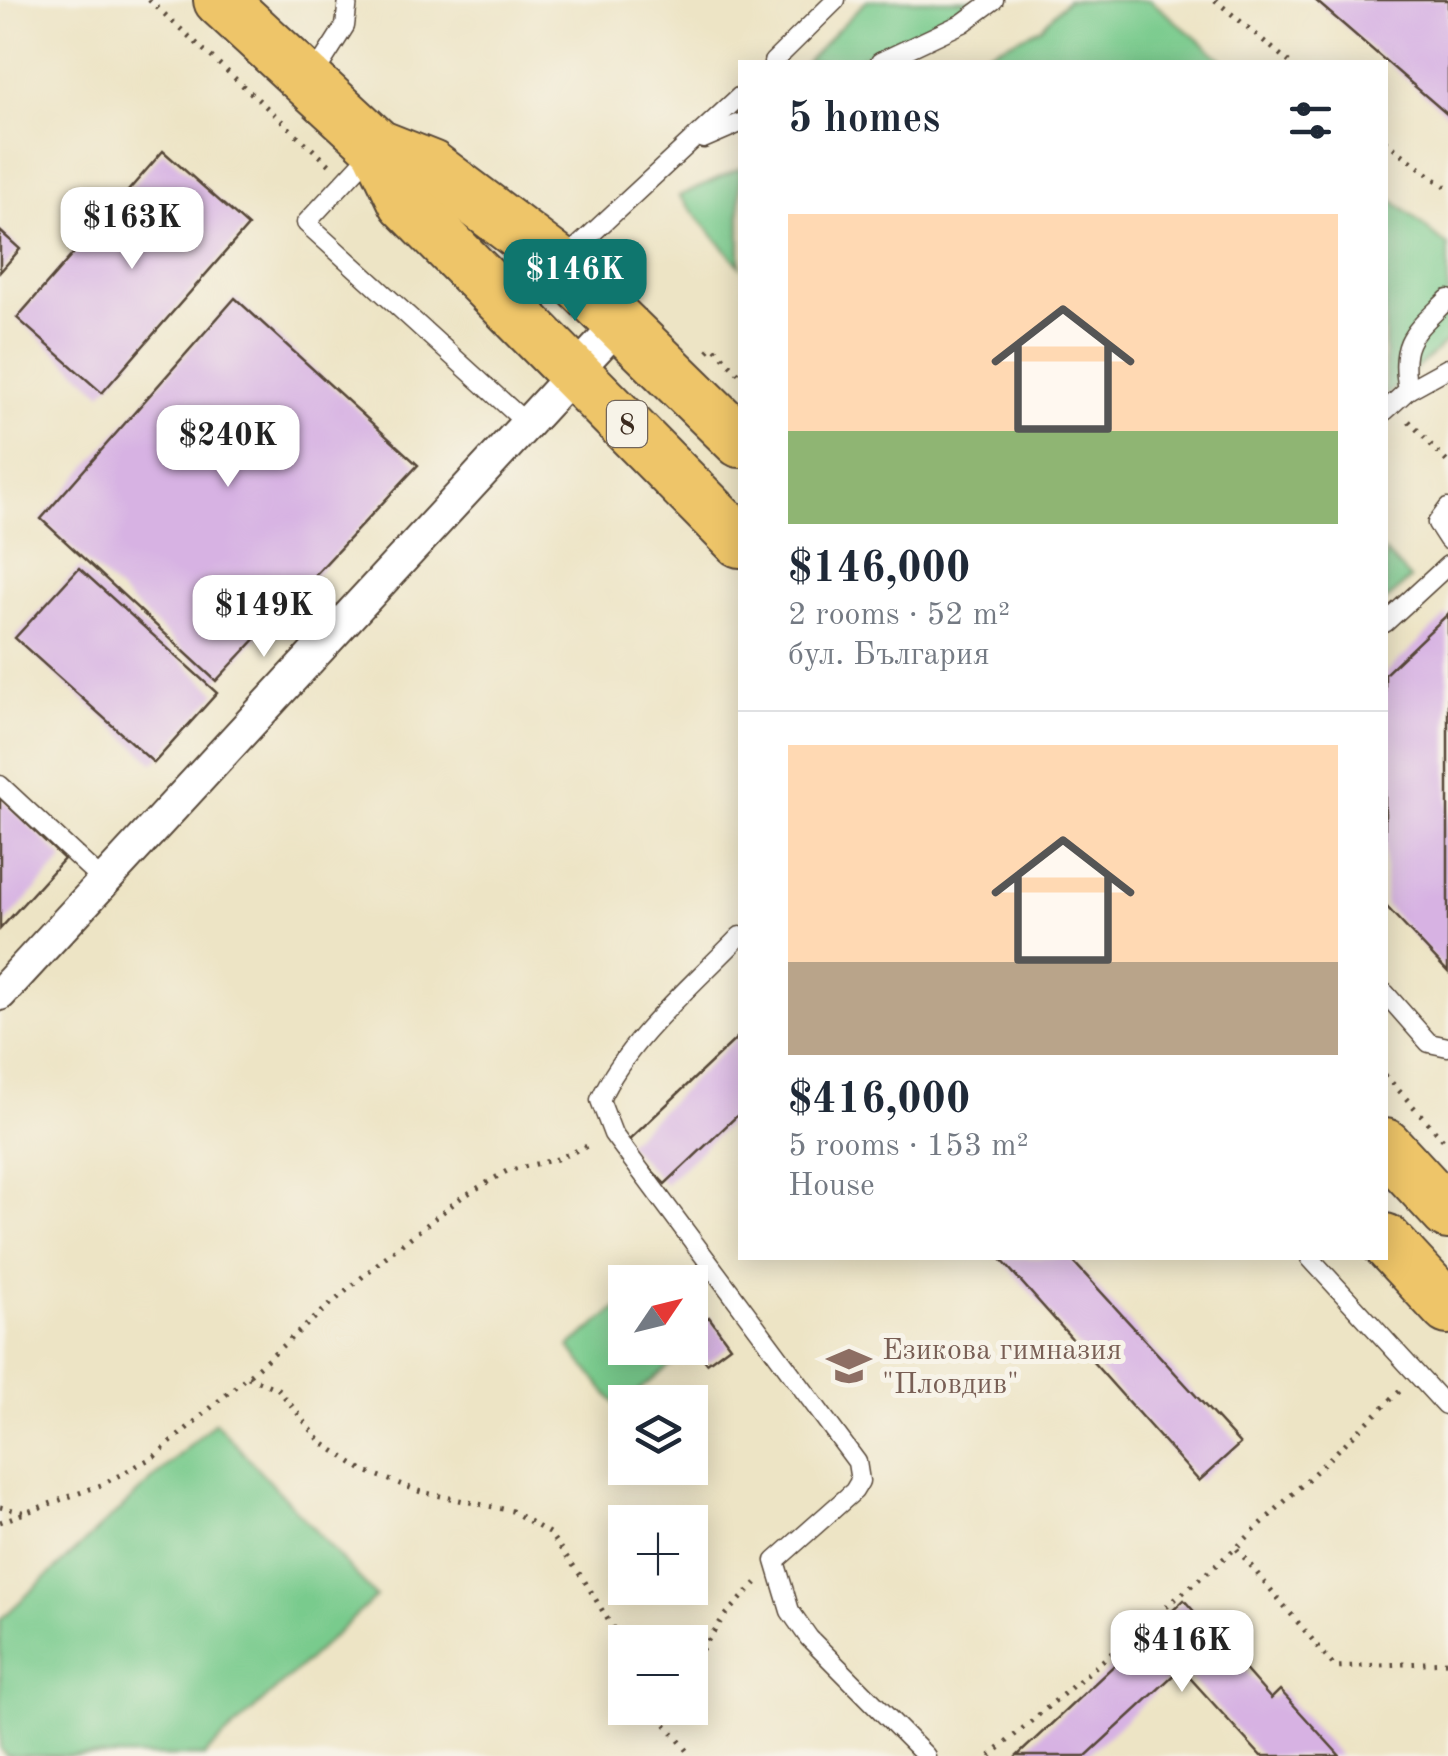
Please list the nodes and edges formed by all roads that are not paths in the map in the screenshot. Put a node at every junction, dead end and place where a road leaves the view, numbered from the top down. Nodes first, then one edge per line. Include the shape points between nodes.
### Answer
1 (220, 0) edge
2 (348, 0) edge
3 (836, 0) edge
4 (994, 0) edge
5 (775, 60) edge
6 (884, 60) edge
7 (309, 82) junction
8 (738, 98) edge
9 (738, 124) edge
10 (693, 143) junction
11 (378, 146) junction
12 (557, 262) junction
13 (1448, 299) edge
14 (512, 308) junction
15 (620, 322) junction
16 (1448, 368) edge
17 (573, 369) junction
18 (1408, 390) junction
19 (1389, 408) edge
20 (525, 422) junction
21 (738, 439) edge
22 (1448, 508) edge
23 (738, 538) edge
24 (1448, 540) edge
25 (1448, 565) edge
26 (1388, 620) edge
27 (0, 785) edge
28 (104, 881) junction
29 (738, 938) edge
30 (0, 994) edge
31 (1388, 996) edge
32 (1448, 1048) edge
33 (1388, 1148) edge
34 (1448, 1213) edge
35 (1388, 1243) edge
36 (1312, 1260) edge
37 (1448, 1308) edge
38 (1447, 1405) edge
39 (926, 1756) edge

1 - 7 main road, 8
2 - 7 lane via 346,26
3 - 5 lane
4 - 6 lane via 964,24
7 - 11 main road, 8
8 - 10 lane
9 - 10 lane
10 - 12 lane
11 - 12 main road, 8 via 432,167
11 - 14 main road, 8 via 405,202
11 - 20 lane via 306,223
12 - 14 lane
12 - 15 main road, 8
13 - 18 lane via 1416,332 1402,359
14 - 17 main road, 8
15 - 17 street
15 - 21 main road, 8
16 - 18 lane
17 - 20 street
17 - 23 main road, 8
18 - 19 lane
20 - 28 street
22 - 24 lane via 1437,523
25 - 26 lane
27 - 28 lane
28 - 30 street
29 - 39 lane via 628,1056 600,1100 613,1134 856,1462 860,1481 854,1492 776,1561 790,1611 809,1638
31 - 32 lane via 1429,1043
33 - 34 main road
35 - 37 main road
36 - 38 lane

